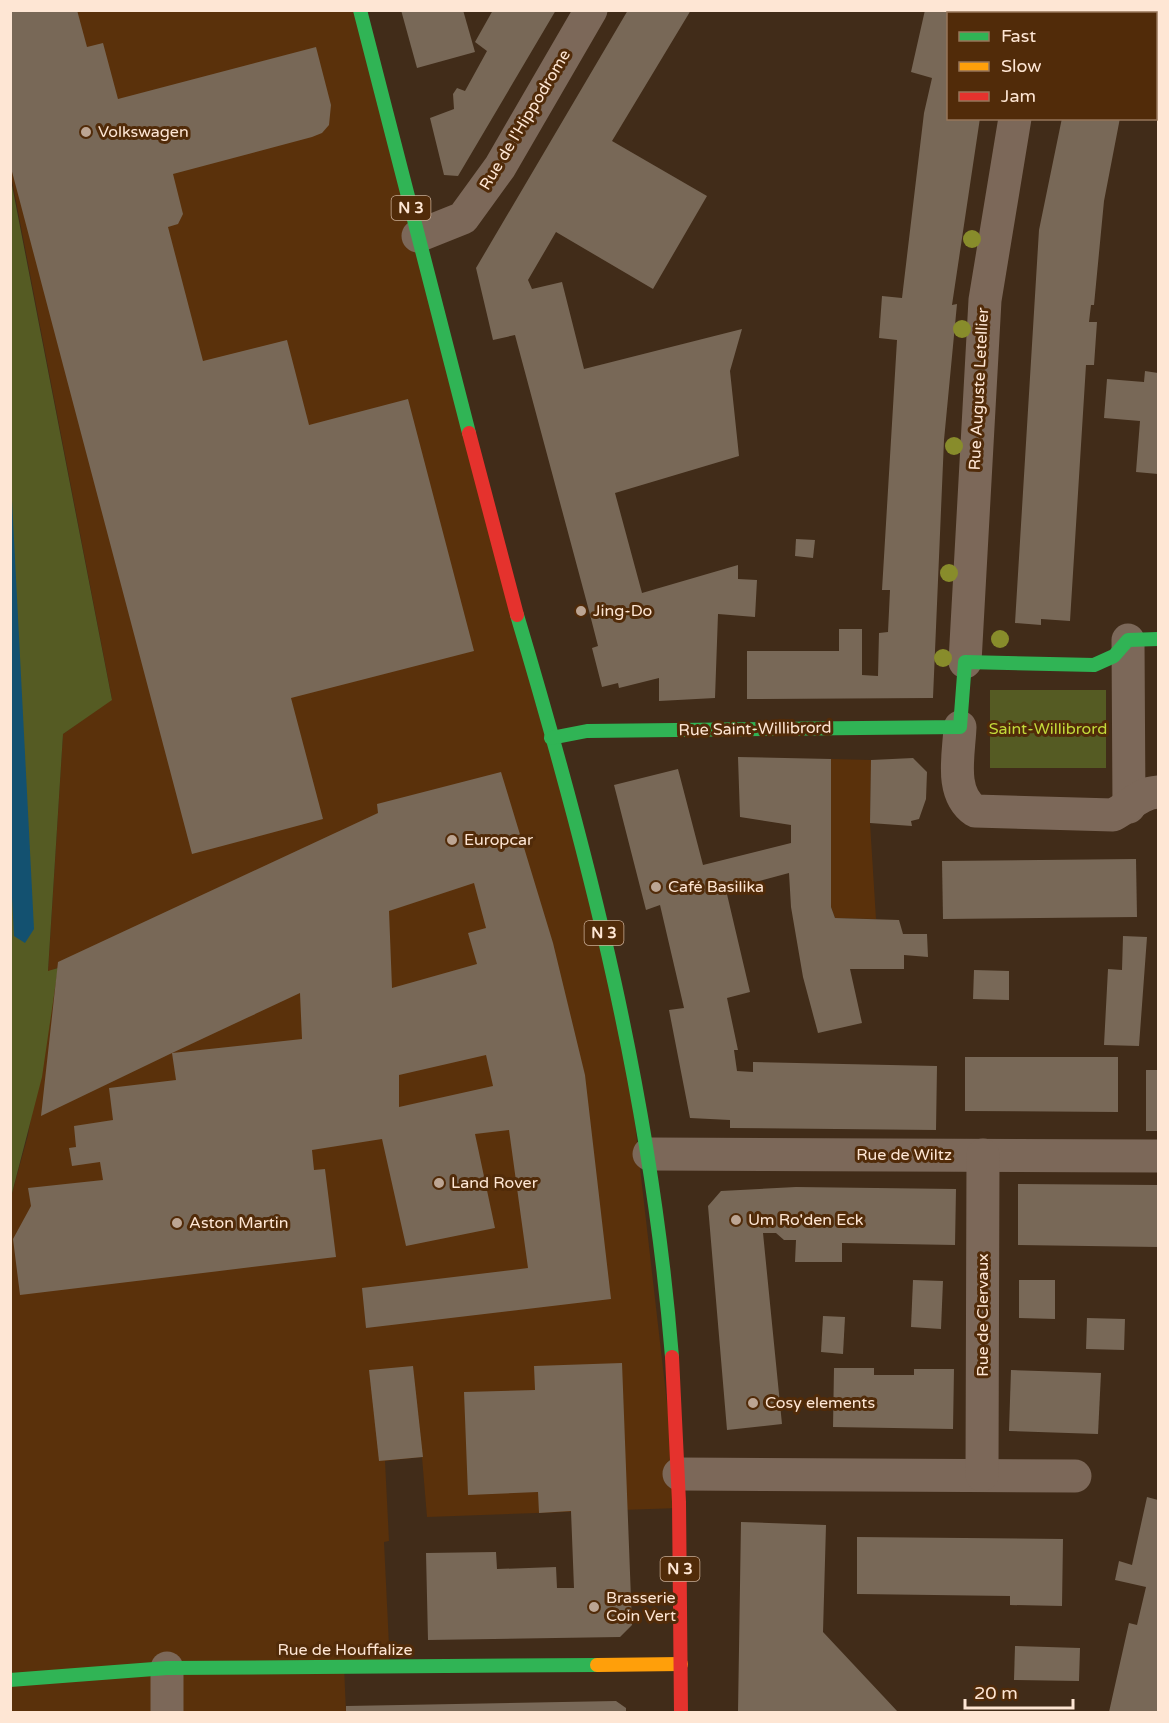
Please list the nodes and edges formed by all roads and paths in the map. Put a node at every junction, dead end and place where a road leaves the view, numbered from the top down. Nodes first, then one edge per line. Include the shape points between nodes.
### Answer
1 (360, 10) edge
2 (591, 10) edge
3 (1015, 120) edge
4 (418, 237) junction
5 (1143, 640) edge
6 (965, 662) junction
7 (960, 727) junction
8 (551, 738) junction
9 (1158, 792) edge
10 (1129, 807) junction
11 (649, 1154) junction
12 (983, 1155) junction
13 (1158, 1156) edge
14 (679, 1474) junction
15 (982, 1476) junction
16 (1075, 1476) dead end
17 (681, 1664) junction
18 (167, 1668) junction
19 (10, 1680) edge
20 (167, 1713) edge
21 (681, 1713) edge

1 - 4 main road, N 3
2 - 4 street, Rue de l'Hippodrome via 500,167 463,218
3 - 6 street, Rue Auguste Letellier via 985,300
4 - 8 main road, N 3
5 - 6 main road via 1094,665
5 - 10 street
6 - 7 main road
7 - 8 main road, Rue Saint-Willibrord via 588,730
7 - 10 street via 958,785 960,796 975,811 1113,815
8 - 11 main road, N 3 via 621,1002
9 - 10 street via 1138,797
11 - 12 street, Rue de Wiltz
11 - 14 main road, N 3 via 671,1324
12 - 13 street, Rue de Wiltz
12 - 15 street, Rue de Clervaux
14 - 15 street
14 - 17 main road, N 3
15 - 16 street
17 - 18 main road, Rue de Houffalize
17 - 21 main road, N 3
18 - 19 main road, Rue de Houffalize
18 - 20 street

